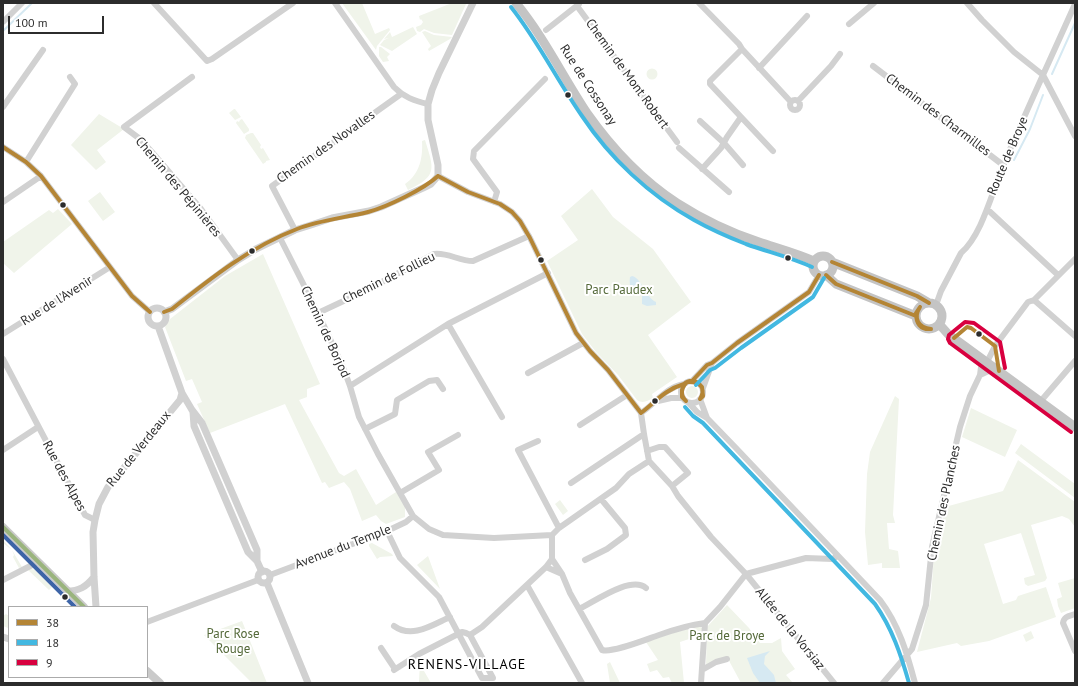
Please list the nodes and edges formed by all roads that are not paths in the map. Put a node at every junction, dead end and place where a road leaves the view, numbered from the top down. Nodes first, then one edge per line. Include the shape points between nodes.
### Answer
1 (22, 3) edge
2 (154, 3) edge
3 (293, 3) edge
4 (335, 3) edge
5 (473, 3) edge
6 (516, 3) edge
7 (699, 3) edge
8 (874, 3) edge
9 (968, 3) edge
10 (579, 4) edge
11 (1075, 4) edge
12 (807, 16) dead end
13 (3, 22) edge
14 (849, 24) dead end
15 (546, 30) dead end
16 (742, 49) junction
17 (43, 50) dead end
18 (840, 54) dead end
19 (873, 66) dead end
20 (760, 68) junction
21 (1043, 75) junction
22 (192, 77) dead end
23 (70, 78) dead end
24 (545, 79) dead end
25 (401, 94) junction
26 (798, 101) junction
27 (791, 102) junction
28 (428, 104) junction
29 (3, 107) edge
30 (741, 117) junction
31 (700, 121) dead end
32 (1075, 136) edge
33 (724, 143) junction
34 (3, 147) edge
35 (773, 151) dead end
36 (26, 162) junction
37 (1003, 165) junction
38 (743, 166) dead end
39 (702, 169) junction
40 (41, 176) junction
41 (438, 176) junction
42 (729, 192) dead end
43 (3, 202) edge
44 (494, 202) junction
45 (986, 209) junction
46 (295, 230) junction
47 (529, 236) junction
48 (280, 238) junction
49 (1075, 259) edge
50 (238, 260) junction
51 (814, 261) junction
52 (832, 262) junction
53 (110, 267) junction
54 (548, 273) junction
55 (823, 275) junction
56 (1058, 275) junction
57 (1034, 300) junction
58 (932, 304) junction
59 (150, 312) junction
60 (164, 312) junction
61 (318, 313) junction
62 (916, 316) junction
63 (448, 324) junction
64 (940, 325) junction
65 (158, 326) junction
66 (3, 334) edge
67 (1075, 336) edge
68 (583, 343) junction
69 (3, 359) edge
70 (984, 361) junction
71 (1075, 362) edge
72 (712, 363) junction
73 (995, 368) junction
74 (528, 373) dead end
75 (980, 375) junction
76 (692, 381) junction
77 (684, 384) junction
78 (350, 386) junction
79 (703, 388) junction
80 (443, 389) dead end
81 (182, 393) junction
82 (627, 395) junction
83 (683, 398) junction
84 (700, 399) junction
85 (658, 400) junction
86 (1040, 402) junction
87 (689, 403) junction
88 (192, 410) junction
89 (641, 413) junction
90 (502, 417) dead end
91 (707, 418) junction
92 (580, 425) dead end
93 (38, 427) junction
94 (1075, 427) edge
95 (365, 429) junction
96 (644, 434) junction
97 (458, 435) dead end
98 (208, 437) junction
99 (200, 440) junction
100 (538, 441) dead end
101 (3, 450) edge
102 (647, 451) junction
103 (649, 461) junction
104 (226, 478) junction
105 (218, 482) junction
106 (571, 483) dead end
107 (672, 486) junction
108 (400, 493) junction
109 (601, 499) junction
110 (414, 516) junction
111 (95, 520) junction
112 (3, 528) edge
113 (559, 528) junction
114 (387, 531) junction
115 (552, 535) junction
116 (837, 556) junction
117 (552, 559) junction
118 (585, 560) dead end
119 (257, 561) junction
120 (38, 562) junction
121 (546, 567) junction
122 (262, 572) junction
123 (562, 574) junction
124 (746, 574) junction
125 (270, 575) junction
126 (94, 577) junction
127 (3, 580) edge
128 (258, 580) junction
129 (267, 583) junction
130 (527, 585) junction
131 (646, 588) dead end
132 (67, 592) junction
133 (83, 606) edge
134 (96, 606) edge
135 (579, 610) junction
136 (1075, 614) edge
137 (450, 617) junction
138 (148, 622) edge
139 (705, 624) junction
140 (394, 626) dead end
141 (458, 634) junction
142 (470, 636) junction
143 (382, 648) dead end
144 (1075, 651) edge
145 (908, 655) junction
146 (727, 659) dead end
147 (702, 670) junction
148 (148, 672) edge
149 (494, 681) edge
150 (160, 683) edge
151 (308, 683) edge
152 (582, 683) edge
153 (701, 683) edge
154 (834, 683) edge
155 (884, 683) edge
156 (915, 683) edge

1 - 13 street
2 - 3 street via 207,61
4 - 25 street
5 - 28 street via 439,73
6 - 51 main road, Rue de Cossonay via 539,34 590,117 619,153 647,180 677,203 725,229
7 - 16 street
8 - 14 street
9 - 21 street via 1014,52
10 - 15 street, Chemin de Mont Robert
10 - 39 street, Chemin de Mont Robert via 678,145
11 - 21 street, Route de Broye
12 - 20 street
16 - 20 street
16 - 30 street via 710,81
17 - 29 street
18 - 26 street
19 - 37 street, Chemin des Charmilles
20 - 27 street
21 - 32 street
21 - 37 street, Route de Broye
22 - 50 street, Chemin des Pépinières via 124,127 149,148 201,209
23 - 36 street via 75,84
24 - 44 street via 474,151 473,159 497,192
25 - 28 street
25 - 46 street, Chemin des Novalles via 272,186
26 - 27 street
26 - 27 street via 800,106 797,110 791,108
28 - 41 street via 428,120
30 - 33 street
30 - 35 street
31 - 33 street
33 - 38 street
33 - 39 street
34 - 36 street
36 - 40 street
37 - 45 street, Route de Broye
39 - 42 street, Chemin de Mont Robert
40 - 43 street
40 - 53 street
41 - 44 street
41 - 46 street via 431,184 381,207 332,218
44 - 47 street via 512,212
45 - 56 street
45 - 58 street, Route de Broye via 972,240 961,253
46 - 48 street
47 - 54 street
47 - 61 street, Chemin de Follieu via 473,261 464,261 441,253 434,254
48 - 50 street
48 - 61 street, Chemin de Borjod
49 - 56 street
50 - 60 street
51 - 52 main road, Rue de Cossonay via 823,256
51 - 55 main road via 815,272
52 - 55 main road via 832,270
52 - 58 main road, Rue de Cossonay
53 - 59 street via 132,296
53 - 66 street, Rue de l'Avenir
54 - 63 street
54 - 68 street
55 - 62 main road via 836,284
55 - 72 street via 809,292
56 - 57 street
57 - 67 street
57 - 70 street via 1028,302
58 - 62 main road via 923,304 918,308
58 - 64 main road via 942,311
59 - 60 street via 157,308
59 - 65 street via 149,320
60 - 65 street via 165,322
61 - 78 street, Chemin de Borjod
62 - 64 main road via 919,325 926,330
63 - 78 street
63 - 90 street
64 - 70 main road
65 - 81 street
68 - 74 street
68 - 82 street
69 - 93 street, Rue des Alpes
70 - 73 main road
70 - 75 street, Chemin des Planches
71 - 86 street
72 - 76 street via 706,365
72 - 79 street
73 - 75 street
73 - 86 main road
75 - 145 street, Chemin des Planches via 960,427 932,547 926,605
76 - 77 street
76 - 79 street via 696,381
77 - 83 street via 681,388
77 - 85 street via 676,385
78 - 95 street, Chemin de Borjod
79 - 84 street
80 - 95 street via 437,380 429,381 397,400 394,414
81 - 88 street
81 - 111 street, Rue de Verdeaux via 180,400 108,487 99,504
82 - 89 street
82 - 92 street
83 - 85 street
83 - 87 street
84 - 87 street via 695,403
84 - 91 street
85 - 89 street
86 - 94 main road
87 - 91 street
88 - 98 street
88 - 99 street via 194,426
89 - 96 street
91 - 116 street
93 - 101 street, Rue des Alpes
93 - 111 street, Rue des Alpes via 85,515
95 - 108 street, Chemin de Borjod
96 - 102 street
96 - 106 street
97 - 108 street via 428,452 439,470
98 - 99 street
98 - 104 street
99 - 105 street
100 - 113 street via 518,450
102 - 103 street
102 - 107 street via 665,447 688,473
103 - 107 street, Allée de la Vorsiaz
103 - 109 street via 629,474
104 - 105 street
104 - 119 street via 257,550
105 - 119 street via 248,552
107 - 124 street, Allée de la Vorsiaz via 711,537
108 - 110 street, Chemin de Borjod
109 - 113 street
109 - 118 street via 625,528 626,535 607,549
110 - 114 street, Avenue du Temple
110 - 115 street, Chemin de Borjod via 429,529 444,535 494,538
111 - 126 street, Rue de Verdeaux
112 - 120 main road
113 - 115 street
114 - 125 street, Avenue du Temple
114 - 137 street via 400,558 439,597
115 - 117 street
116 - 124 street via 833,559 806,558
116 - 145 street via 874,593 891,616
117 - 121 street
117 - 123 street
119 - 122 street
120 - 127 street
120 - 132 main road
121 - 123 street
121 - 130 street
122 - 125 street
122 - 128 street
123 - 135 street
124 - 139 street
124 - 154 street, Allée de la Vorsiaz
125 - 129 street
126 - 132 street via 82,589
126 - 134 street, Rue de Verdeaux
128 - 129 street
128 - 138 street
129 - 151 street
130 - 142 street
130 - 152 street
131 - 135 street via 638,584 626,585
132 - 133 main road
135 - 139 street via 605,651
136 - 144 street via 1063,620
137 - 140 street via 418,631 408,632
137 - 141 street
139 - 147 street
141 - 142 street via 462,632
141 - 143 street via 395,670
141 - 149 street via 482,678
142 - 149 street
145 - 155 street, Chemin des Planches
145 - 156 street
146 - 147 street
147 - 153 street
148 - 150 main road

